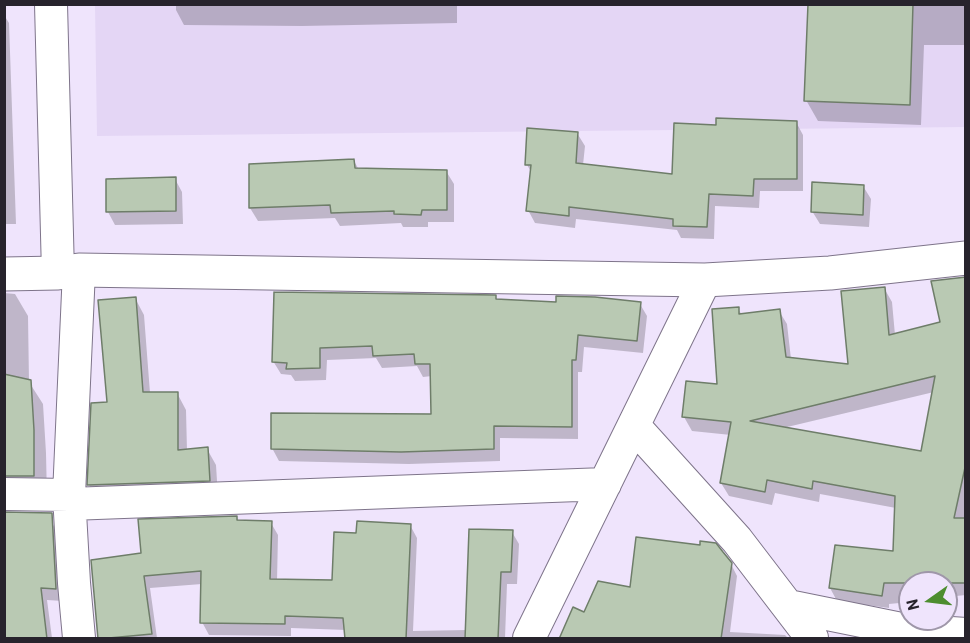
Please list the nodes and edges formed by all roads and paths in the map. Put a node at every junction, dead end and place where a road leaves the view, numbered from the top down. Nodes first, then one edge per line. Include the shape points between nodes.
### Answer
1 (51, 4) edge
2 (966, 258) edge
3 (68, 272) junction
4 (4, 274) edge
5 (705, 280) junction
6 (634, 426) junction
7 (605, 484) junction
8 (4, 494) edge
9 (70, 499) junction
10 (788, 606) junction
11 (966, 634) edge
12 (79, 639) edge
13 (529, 639) edge
14 (812, 639) edge

1 - 3 street
2 - 5 street via 830,273
3 - 4 street
3 - 5 street
3 - 9 street
5 - 6 street
6 - 7 street
6 - 10 street via 736,540
7 - 9 street
7 - 13 street
8 - 9 street
9 - 12 street
10 - 11 street via 906,630
10 - 14 street

